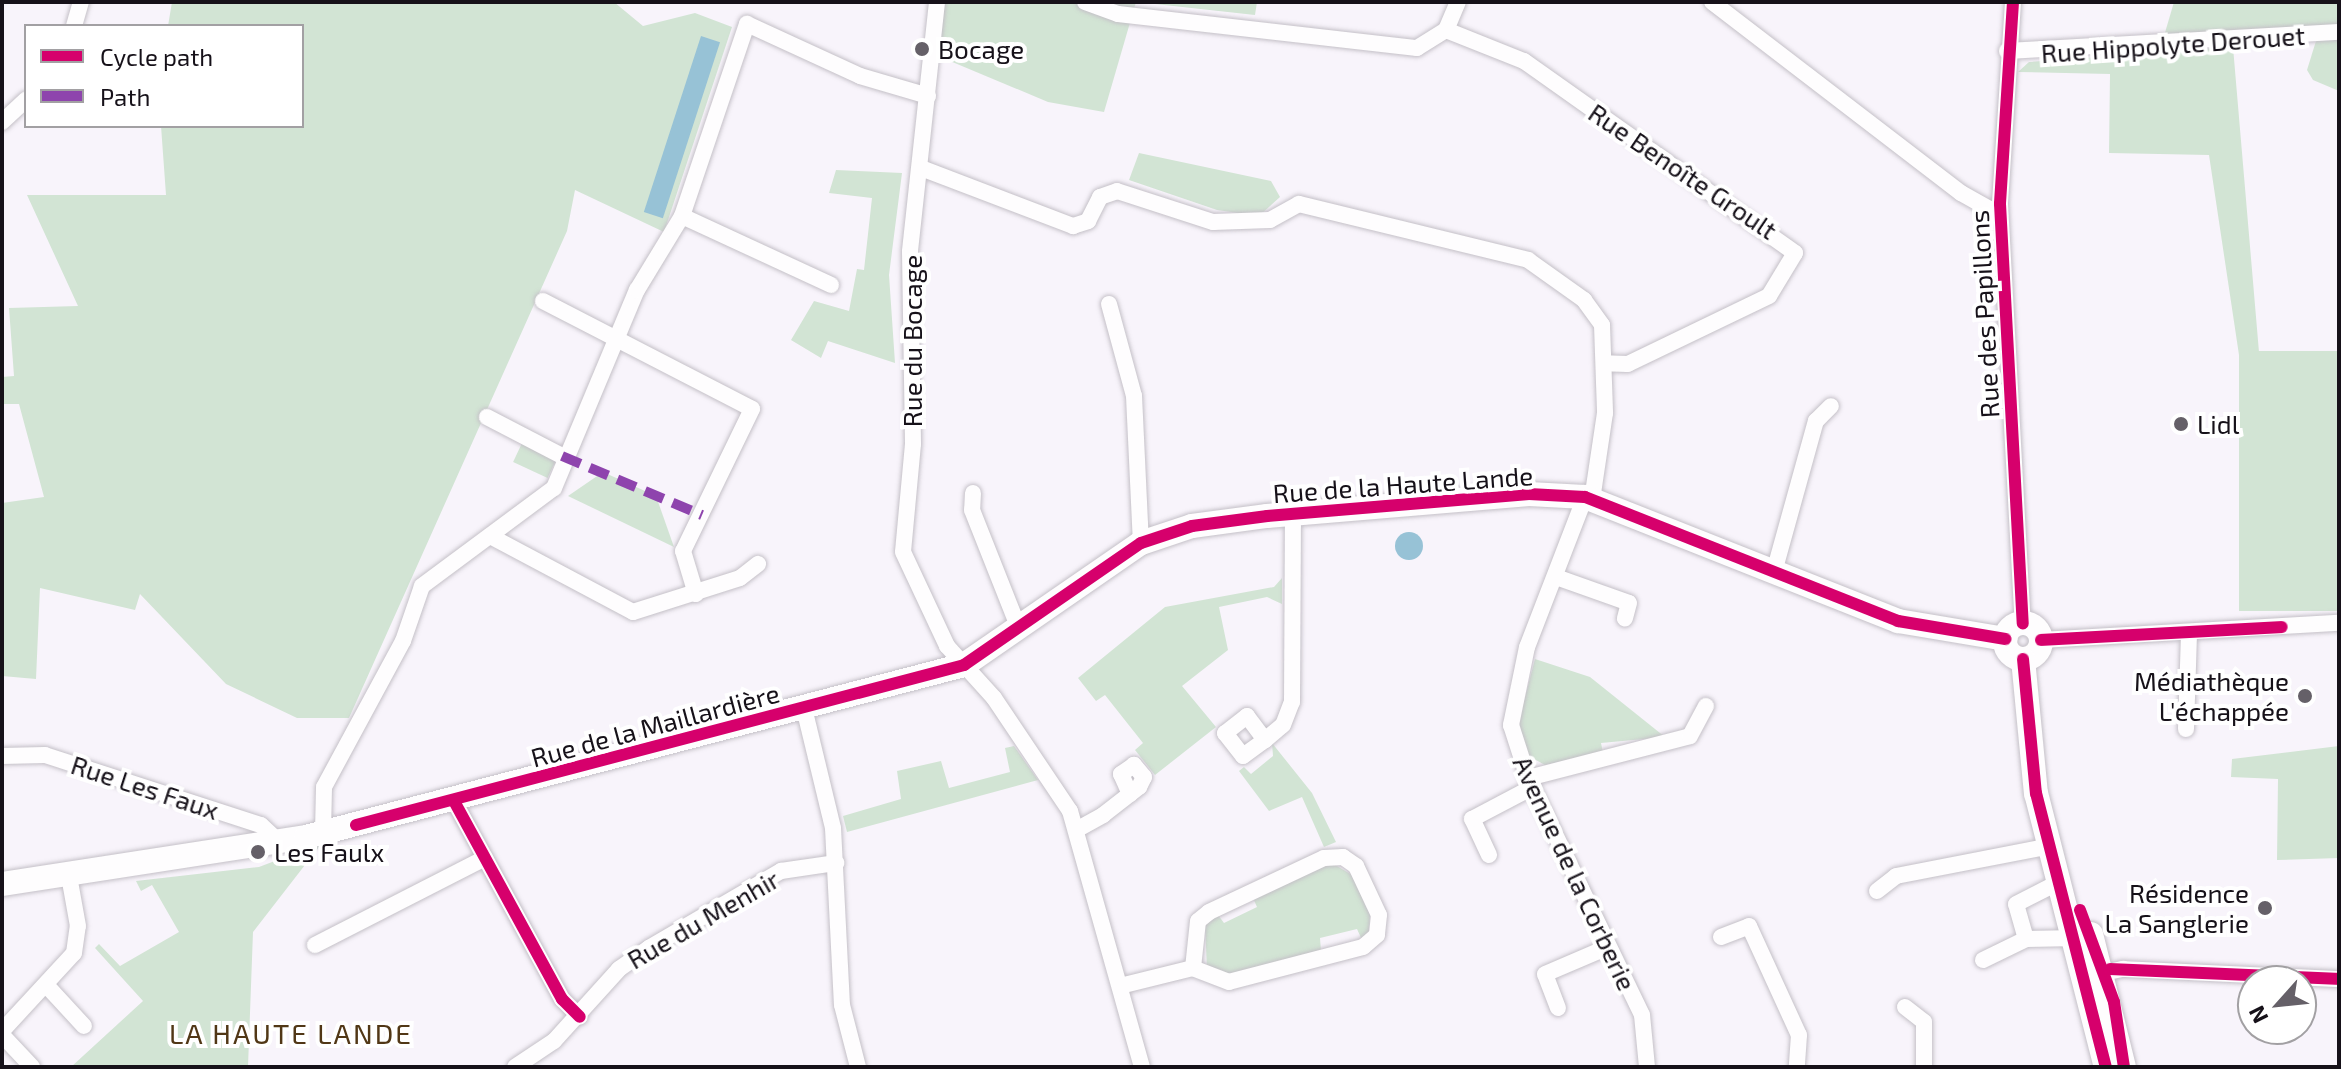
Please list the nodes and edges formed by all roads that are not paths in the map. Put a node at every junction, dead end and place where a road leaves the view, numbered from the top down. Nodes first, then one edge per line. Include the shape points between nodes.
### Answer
1 (81, 2) edge
2 (937, 2) edge
3 (1085, 2) edge
4 (1458, 2) edge
5 (1712, 2) edge
6 (2013, 2) edge
7 (75, 24) edge
8 (1446, 30) junction
9 (2339, 32) edge
10 (2007, 51) junction
11 (928, 96) junction
12 (24, 102) edge
13 (2, 122) edge
14 (921, 168) junction
15 (2000, 215) junction
16 (682, 216) junction
17 (831, 285) dead end
18 (543, 301) dead end
19 (1109, 304) dead end
20 (616, 339) junction
21 (1604, 363) junction
22 (1831, 406) dead end
23 (487, 417) dead end
24 (562, 456) junction
25 (973, 493) dead end
26 (1588, 498) junction
27 (1293, 515) junction
28 (490, 536) junction
29 (1141, 543) junction
30 (758, 564) dead end
31 (1774, 572) junction
32 (1556, 577) junction
33 (696, 594) junction
34 (1625, 618) dead end
35 (2339, 623) edge
36 (1019, 629) junction
37 (2014, 631) junction
38 (2189, 635) junction
39 (2041, 640) junction
40 (2023, 659) junction
41 (964, 665) junction
42 (1706, 706) dead end
43 (804, 708) junction
44 (2186, 729) dead end
45 (1265, 740) dead end
46 (2, 756) edge
47 (1530, 783) junction
48 (1130, 794) dead end
49 (454, 801) junction
50 (1078, 829) junction
51 (323, 832) junction
52 (279, 842) junction
53 (2052, 851) junction
54 (1489, 855) dead end
55 (485, 858) junction
56 (836, 863) junction
57 (69, 876) junction
58 (2061, 881) junction
59 (2, 884) edge
60 (1877, 891) dead end
61 (1721, 937) dead end
62 (2078, 938) junction
63 (2026, 939) junction
64 (315, 945) dead end
65 (1608, 947) junction
66 (1983, 960) dead end
67 (1193, 968) junction
68 (2096, 974) junction
69 (2339, 979) edge
70 (1120, 986) junction
71 (48, 987) junction
72 (1905, 1007) dead end
73 (1558, 1008) dead end
74 (580, 1017) junction
75 (84, 1026) dead end
76 (2, 1033) edge
77 (32, 1067) edge
78 (515, 1067) edge
79 (858, 1067) edge
80 (1142, 1067) edge
81 (1647, 1067) edge
82 (1797, 1067) edge
83 (1924, 1067) edge
84 (2106, 1067) edge
85 (2124, 1067) edge

1 - 7 street
2 - 11 street, Rue du Bocage
3 - 8 street via 1118,14 1417,48
4 - 8 street
5 - 15 street via 1961,193
6 - 10 street, Rue des Papillons
8 - 21 street, Rue Benoîte Groult via 1524,61 1791,243 1793,264 1769,296 1628,364
9 - 10 street, Rue Hippolyte Derouet
10 - 15 street, Rue des Papillons
11 - 14 street, Rue du Bocage
11 - 16 street via 860,76 747,24
12 - 13 street
14 - 21 street, Avenue de la Corberie via 1073,226 1088,221 1100,197 1117,191 1213,222 1270,220 1299,204 1503,250 1528,260 1597,312
14 - 41 street, Rue du Bocage via 910,252 913,444 903,552 947,646
15 - 37 street, Rue des Papillons
16 - 17 street
16 - 20 street
18 - 20 street
19 - 29 street via 1134,396
20 - 24 street
20 - 33 street via 752,409 683,551
21 - 26 street, Avenue de la Corberie via 1602,456
22 - 31 street via 1816,421
23 - 24 street
24 - 28 street via 554,488
25 - 36 street via 972,510
26 - 27 street, Rue de la Haute Lande via 1529,494
26 - 31 street, Rue de la Haute Lande
26 - 32 street, Avenue de la Corberie
27 - 29 street, Rue de la Haute Lande via 1192,526
27 - 45 street via 1292,702 1283,725
28 - 33 street via 633,612
28 - 51 street via 422,586 403,641 324,787
29 - 36 street, Rue de la Haute Lande
30 - 33 street
31 - 37 street, Rue de la Haute Lande via 1898,621
32 - 34 street via 1629,603
32 - 47 street, Avenue de la Corberie via 1527,647 1511,725
35 - 38 street
36 - 41 street, Rue de la Haute Lande
37 - 39 street
37 - 40 street
38 - 39 street
38 - 44 street
39 - 40 street
40 - 53 street via 2028,741
41 - 43 street, Rue de la Maillardière
41 - 50 street, Rue du Bocage via 1045,770
42 - 47 street via 1690,736
43 - 49 street, Rue de la Maillardière
43 - 56 street
46 - 52 street, Rue Les Faux via 45,755 271,829
47 - 54 street via 1472,819
47 - 65 street, Avenue de la Corberie
48 - 50 street
49 - 51 street, Rue de la Maillardière
49 - 55 street
50 - 70 street, Rue du Bocage
51 - 52 street, Rue de la Maillardière
52 - 57 street, Rue de la Maillardière
53 - 58 street
53 - 60 street via 1896,876
53 - 68 street
55 - 64 street
55 - 74 street via 562,999
56 - 74 street, Rue du Menhir via 781,871 712,909 619,969
56 - 79 street via 842,1005
57 - 59 street, Rue de la Maillardière
57 - 71 street via 76,949
58 - 62 street
58 - 63 street via 2016,904
61 - 82 street via 1749,926 1799,1035
62 - 63 street
62 - 68 street
63 - 66 street
65 - 73 street via 1545,974
65 - 81 street, Avenue de la Corberie via 1642,1015
67 - 67 street via 1229,982 1363,947 1377,935 1379,915 1356,866 1324,858 1198,921
67 - 70 street
68 - 69 street
68 - 84 street
68 - 85 street
70 - 80 street, Rue du Bocage
71 - 75 street
71 - 76 street
72 - 83 street via 1924,1022
74 - 78 street, Rue du Menhir
76 - 77 street

